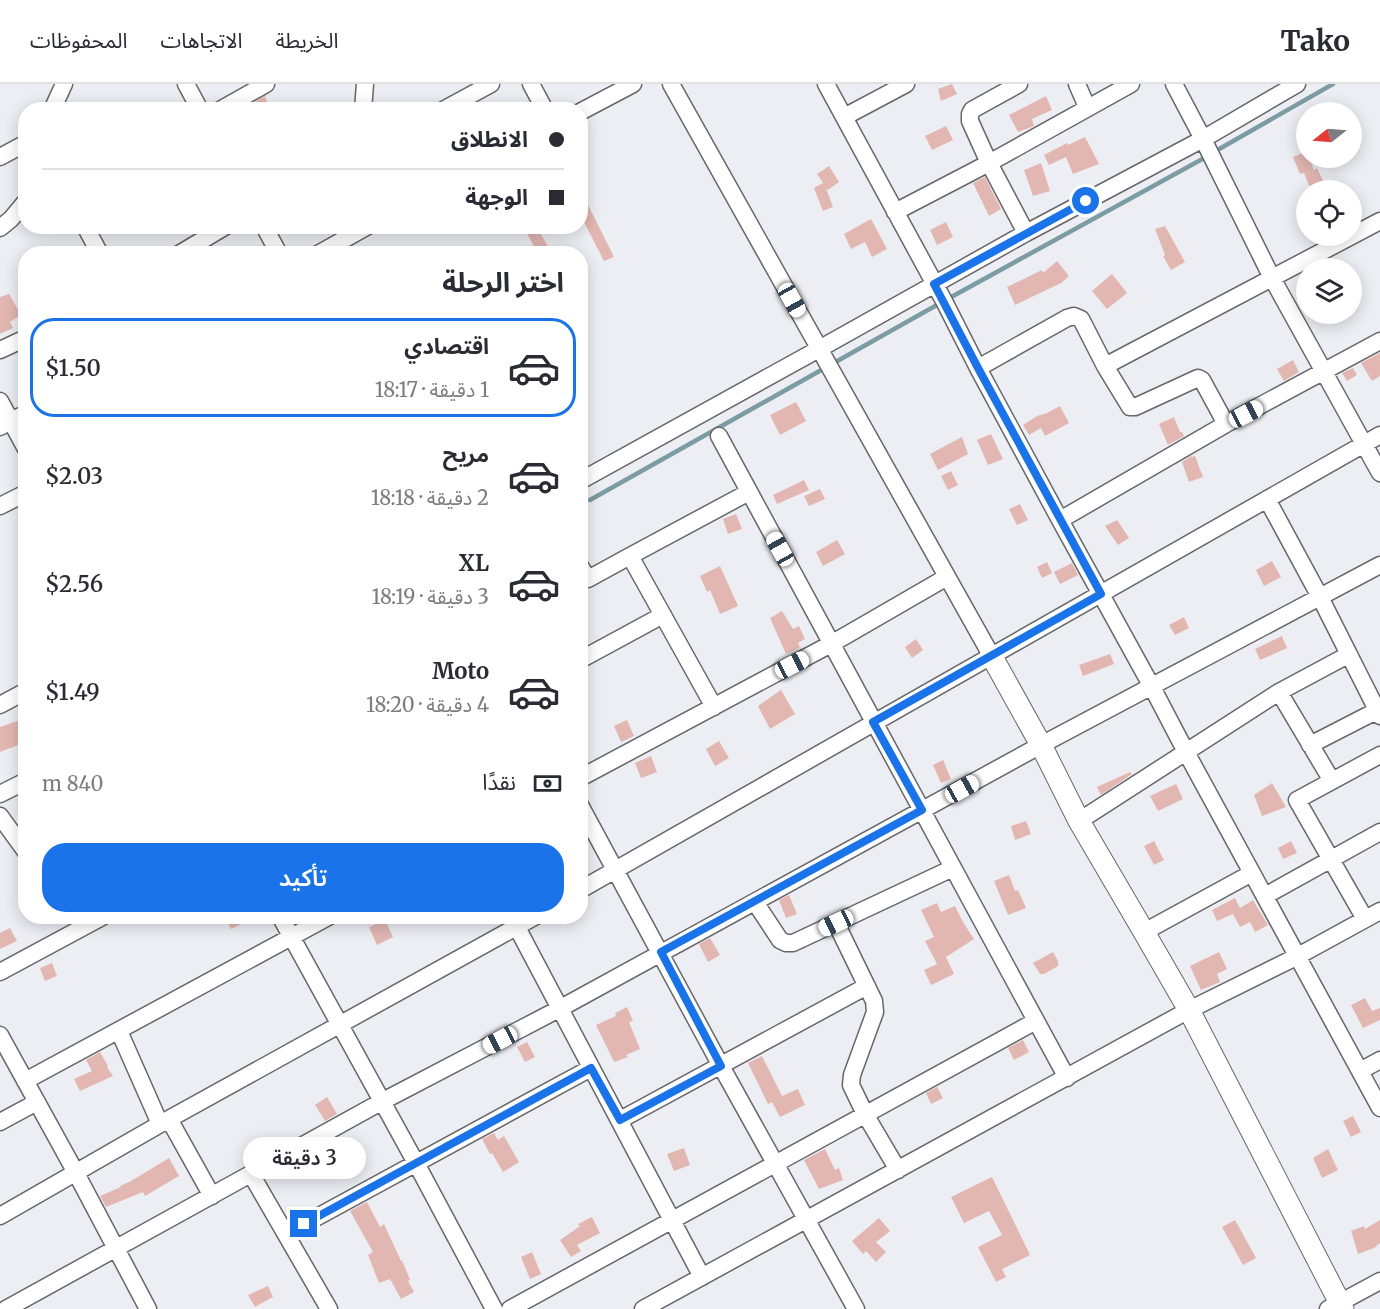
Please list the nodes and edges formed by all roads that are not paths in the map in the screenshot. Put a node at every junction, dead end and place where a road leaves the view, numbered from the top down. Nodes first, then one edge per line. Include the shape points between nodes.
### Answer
1 (64, 84) edge
2 (186, 84) edge
3 (266, 84) edge
4 (365, 84) edge
5 (491, 84) edge
6 (531, 84) edge
7 (633, 84) edge
8 (671, 84) edge
9 (826, 84) edge
10 (906, 84) edge
11 (1077, 84) edge
12 (1131, 84) edge
13 (1174, 84) edge
14 (1297, 84) edge
15 (1012, 86) edge
16 (56, 102) edge
17 (196, 102) edge
18 (234, 102) edge
19 (364, 102) edge
20 (458, 102) edge
21 (541, 102) edge
22 (1088, 107) junction
23 (588, 108) edge
24 (844, 117) junction
25 (1203, 140) junction
26 (18, 147) edge
27 (0, 157) edge
28 (989, 163) junction
29 (18, 211) edge
30 (895, 212) junction
31 (1379, 223) edge
32 (0, 228) edge
33 (1026, 233) junction
34 (213, 234) edge
35 (354, 234) edge
36 (192, 246) edge
37 (332, 246) edge
38 (1272, 278) junction
39 (934, 284) junction
40 (1380, 341) edge
41 (18, 342) edge
42 (0, 350) edge
43 (819, 350) junction
44 (1106, 366) junction
45 (978, 368) junction
46 (1323, 372) junction
47 (0, 401) edge
48 (5, 424) edge
49 (1227, 424) junction
50 (1380, 435) edge
51 (719, 436) dead end
52 (18, 439) edge
53 (1364, 444) junction
54 (1380, 473) edge
55 (588, 477) edge
56 (749, 492) junction
57 (18, 497) edge
58 (1267, 499) junction
59 (0, 506) edge
60 (1060, 520) junction
61 (630, 556) junction
62 (1380, 565) edge
63 (947, 577) junction
64 (588, 579) edge
65 (1101, 594) junction
66 (1320, 597) junction
67 (663, 615) junction
68 (831, 644) junction
69 (1348, 655) junction
70 (588, 656) edge
71 (991, 656) junction
72 (1152, 687) junction
73 (1279, 692) junction
74 (18, 695) edge
75 (0, 705) edge
76 (714, 707) junction
77 (1379, 712) edge
78 (873, 722) junction
79 (1041, 745) junction
80 (1310, 745) junction
81 (1186, 752) junction
82 (1380, 755) edge
83 (588, 774) edge
84 (1332, 782) junction
85 (18, 785) edge
86 (0, 794) edge
87 (922, 810) junction
88 (0, 816) edge
89 (588, 819) edge
90 (1078, 822) junction
91 (1380, 832) edge
92 (18, 841) edge
93 (1331, 859) junction
94 (953, 868) junction
95 (616, 869) junction
96 (1252, 873) junction
97 (588, 885) edge
98 (1265, 896) junction
99 (755, 902) junction
100 (1373, 915) edge
101 (836, 923) junction
102 (89, 924) edge
103 (284, 924) edge
104 (316, 924) edge
105 (511, 924) edge
106 (515, 924) edge
107 (1144, 932) junction
108 (292, 938) junction
109 (661, 952) junction
110 (1298, 956) junction
111 (0, 972) edge
112 (867, 986) junction
113 (559, 1008) junction
114 (1189, 1010) junction
115 (1036, 1021) junction
116 (339, 1025) junction
117 (119, 1031) junction
118 (0, 1035) edge
119 (1380, 1060) edge
120 (721, 1066) junction
121 (591, 1068) junction
122 (1360, 1071) junction
123 (1067, 1078) junction
124 (25, 1081) junction
125 (37, 1102) junction
126 (381, 1102) junction
127 (1380, 1108) edge
128 (865, 1114) junction
129 (620, 1120) junction
130 (165, 1121) junction
131 (0, 1122) edge
132 (416, 1162) junction
133 (776, 1163) junction
134 (898, 1170) junction
135 (76, 1173) junction
136 (251, 1174) junction
137 (212, 1196) junction
138 (0, 1216) edge
139 (671, 1220) junction
140 (807, 1220) junction
141 (286, 1234) junction
142 (116, 1248) junction
143 (702, 1277) junction
144 (1380, 1281) edge
145 (666, 1304) edge
146 (1337, 1307) edge
147 (6, 1309) edge
148 (148, 1309) edge
149 (329, 1309) edge
150 (494, 1309) edge
151 (510, 1309) edge
152 (643, 1309) edge
153 (856, 1309) edge

1 - 16 street
2 - 17 street
3 - 18 street
4 - 19 street
5 - 20 street
6 - 21 street
7 - 23 street
8 - 43 street
9 - 24 street
10 - 24 street
11 - 22 street
12 - 22 street
13 - 25 street
14 - 25 street
15 - 28 street via 970,114
22 - 28 street
24 - 30 street
25 - 33 street
25 - 38 street
26 - 27 street
28 - 30 street
28 - 33 street
29 - 32 street
30 - 39 street
31 - 38 street
33 - 39 street
34 - 36 street
35 - 37 street
38 - 44 street
38 - 46 street
39 - 43 street
39 - 45 street
40 - 46 street
41 - 42 street
43 - 55 street
43 - 63 street
44 - 45 street via 1081,319 1074,316
44 - 49 street via 1126,403 1136,408 1198,378
45 - 60 street
46 - 49 street
46 - 53 street
47 - 48 street
48 - 52 street
49 - 60 street
50 - 53 street
51 - 56 street
53 - 54 street
53 - 58 street
56 - 61 street
56 - 68 street
57 - 59 street
58 - 65 street
58 - 66 street
60 - 65 street
61 - 64 street
61 - 67 street
62 - 66 street
63 - 68 street
63 - 71 street
65 - 71 street
65 - 72 street
66 - 69 street
66 - 72 street
67 - 70 street
67 - 76 street
68 - 76 street
68 - 78 street
69 - 73 street
69 - 77 street
71 - 78 street
71 - 79 street
72 - 79 street
72 - 81 street
73 - 80 street
73 - 81 street
74 - 75 street
76 - 83 street
77 - 80 street
78 - 87 street
78 - 95 street
79 - 87 street
79 - 90 street
80 - 84 street
81 - 90 street
81 - 96 street
82 - 84 street
84 - 93 street via 1297,800
85 - 86 street
87 - 94 street
87 - 99 street
88 - 92 street
89 - 95 street
90 - 107 street
91 - 93 street
93 - 98 street
93 - 100 street
94 - 101 street
94 - 115 street
95 - 97 street
95 - 109 street
96 - 98 street
96 - 107 street
98 - 110 street
99 - 101 street via 786,943
99 - 109 street
100 - 110 street
101 - 112 street
102 - 111 street
103 - 108 street
104 - 108 street
105 - 116 street
106 - 113 street
107 - 114 street
108 - 116 street
108 - 117 street
109 - 113 street
109 - 120 street
110 - 114 street
110 - 122 street
112 - 120 street
112 - 128 street via 875,1012 851,1080
113 - 121 street
113 - 126 street
114 - 123 street
114 - 146 street
115 - 123 street
115 - 128 street
116 - 126 street
116 - 130 street
117 - 124 street
117 - 130 street
118 - 124 street
119 - 122 street
120 - 129 street
120 - 133 street
121 - 129 street
121 - 132 street
122 - 127 street
123 - 134 street
124 - 125 street
125 - 131 street
125 - 135 street
126 - 132 street
126 - 136 street
128 - 133 street
128 - 134 street
129 - 139 street
130 - 135 street
130 - 137 street
132 - 141 street
132 - 150 street
133 - 139 street
133 - 140 street
134 - 140 street
135 - 138 street
135 - 142 street
136 - 137 street
136 - 141 street
137 - 142 street
139 - 143 street
139 - 151 street
140 - 143 street
140 - 153 street
141 - 149 street
142 - 147 street
142 - 148 street
143 - 145 street
144 - 146 street
145 - 152 street

